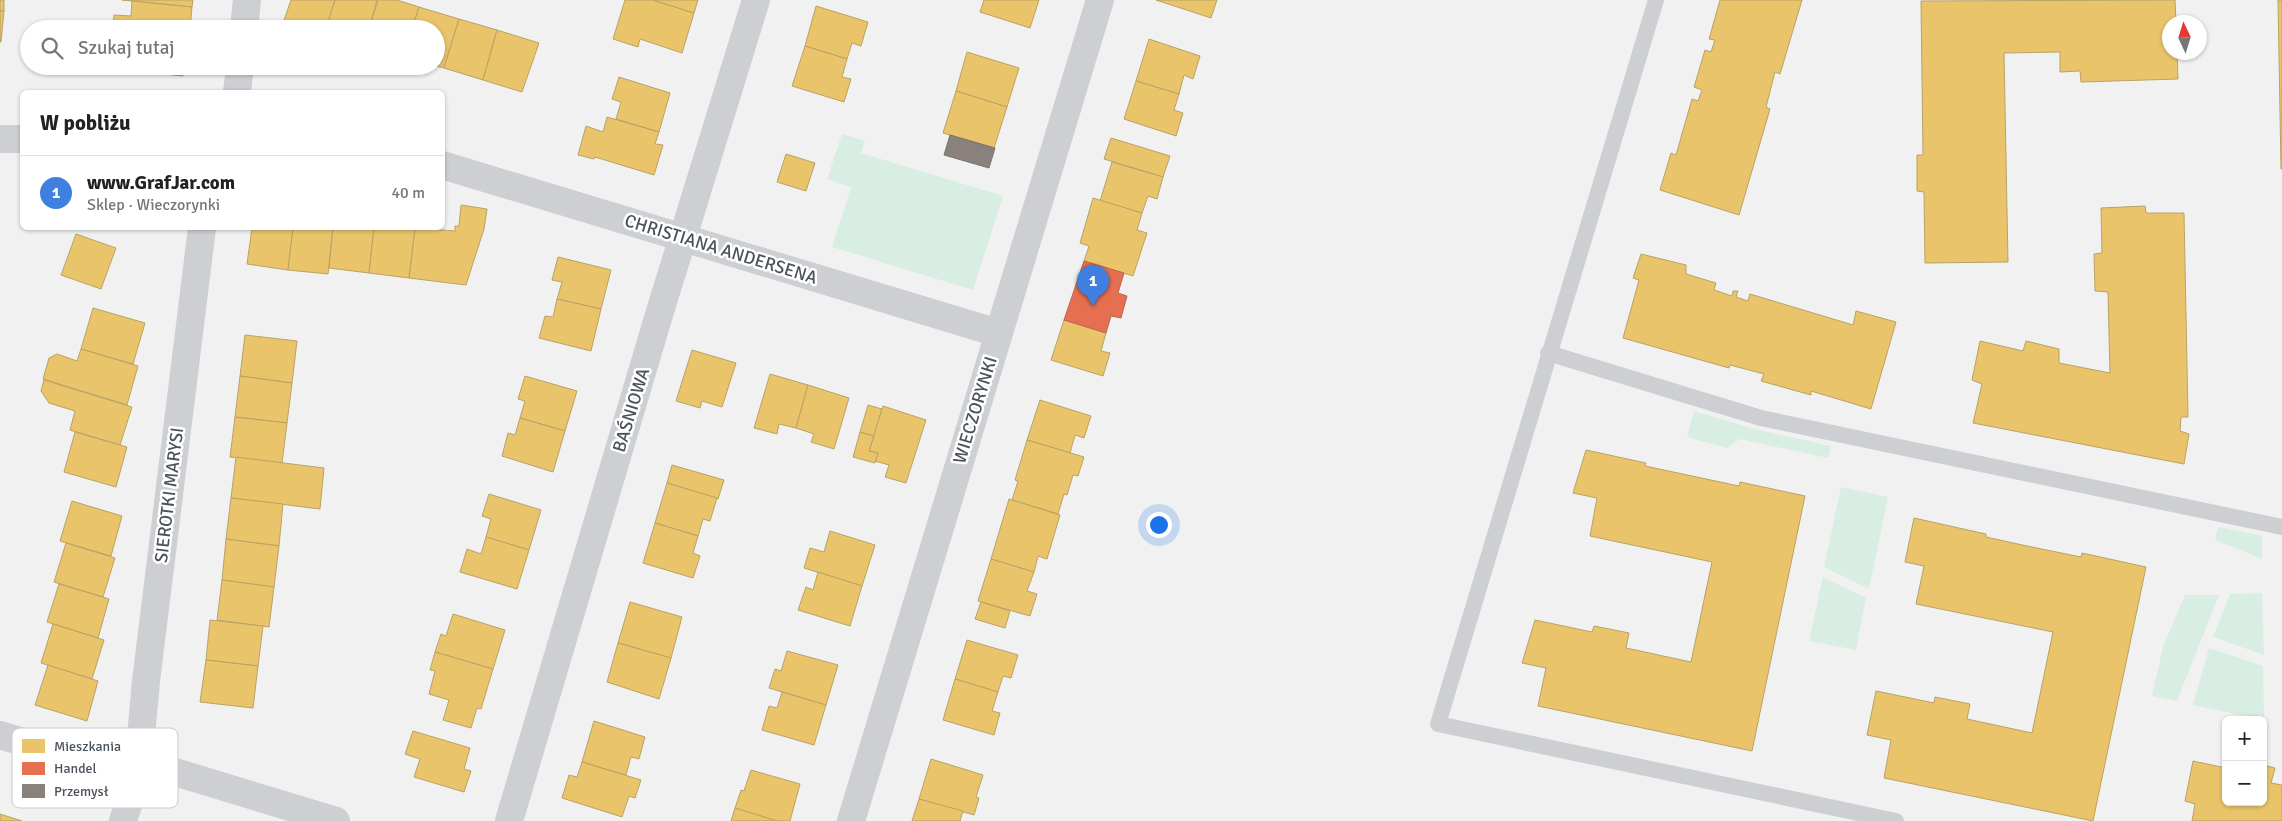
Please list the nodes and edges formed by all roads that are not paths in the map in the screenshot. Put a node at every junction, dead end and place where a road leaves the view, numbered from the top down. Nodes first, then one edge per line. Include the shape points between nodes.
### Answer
1 (247, 0) edge
2 (756, 0) edge
3 (1100, 0) edge
4 (1656, 0) edge
5 (245, 20) edge
6 (239, 75) edge
7 (237, 90) edge
8 (0, 139) edge
9 (20, 139) edge
10 (445, 166) edge
11 (202, 230) edge
12 (683, 238) junction
13 (998, 333) junction
14 (1548, 354) junction
15 (2282, 527) edge
16 (142, 728) edge
17 (0, 735) edge
18 (12, 739) edge
19 (178, 773) edge
20 (127, 808) edge
21 (123, 821) edge
22 (336, 821) edge
23 (509, 821) edge
24 (851, 821) edge
25 (1896, 821) edge

1 - 5 street
2 - 12 street, BAŚNIOWA
3 - 13 street, WIECZORYNKI
4 - 14 lane
6 - 7 street
8 - 9 street
10 - 12 street, CHRISTIANA ANDERSENA
11 - 16 street, SIEROTKI MARYSI
12 - 13 street, CHRISTIANA ANDERSENA
12 - 23 street, BAŚNIOWA
13 - 24 street, WIECZORYNKI
14 - 15 lane via 1761,418
14 - 25 lane via 1438,724
17 - 18 street
19 - 22 street
20 - 21 street

